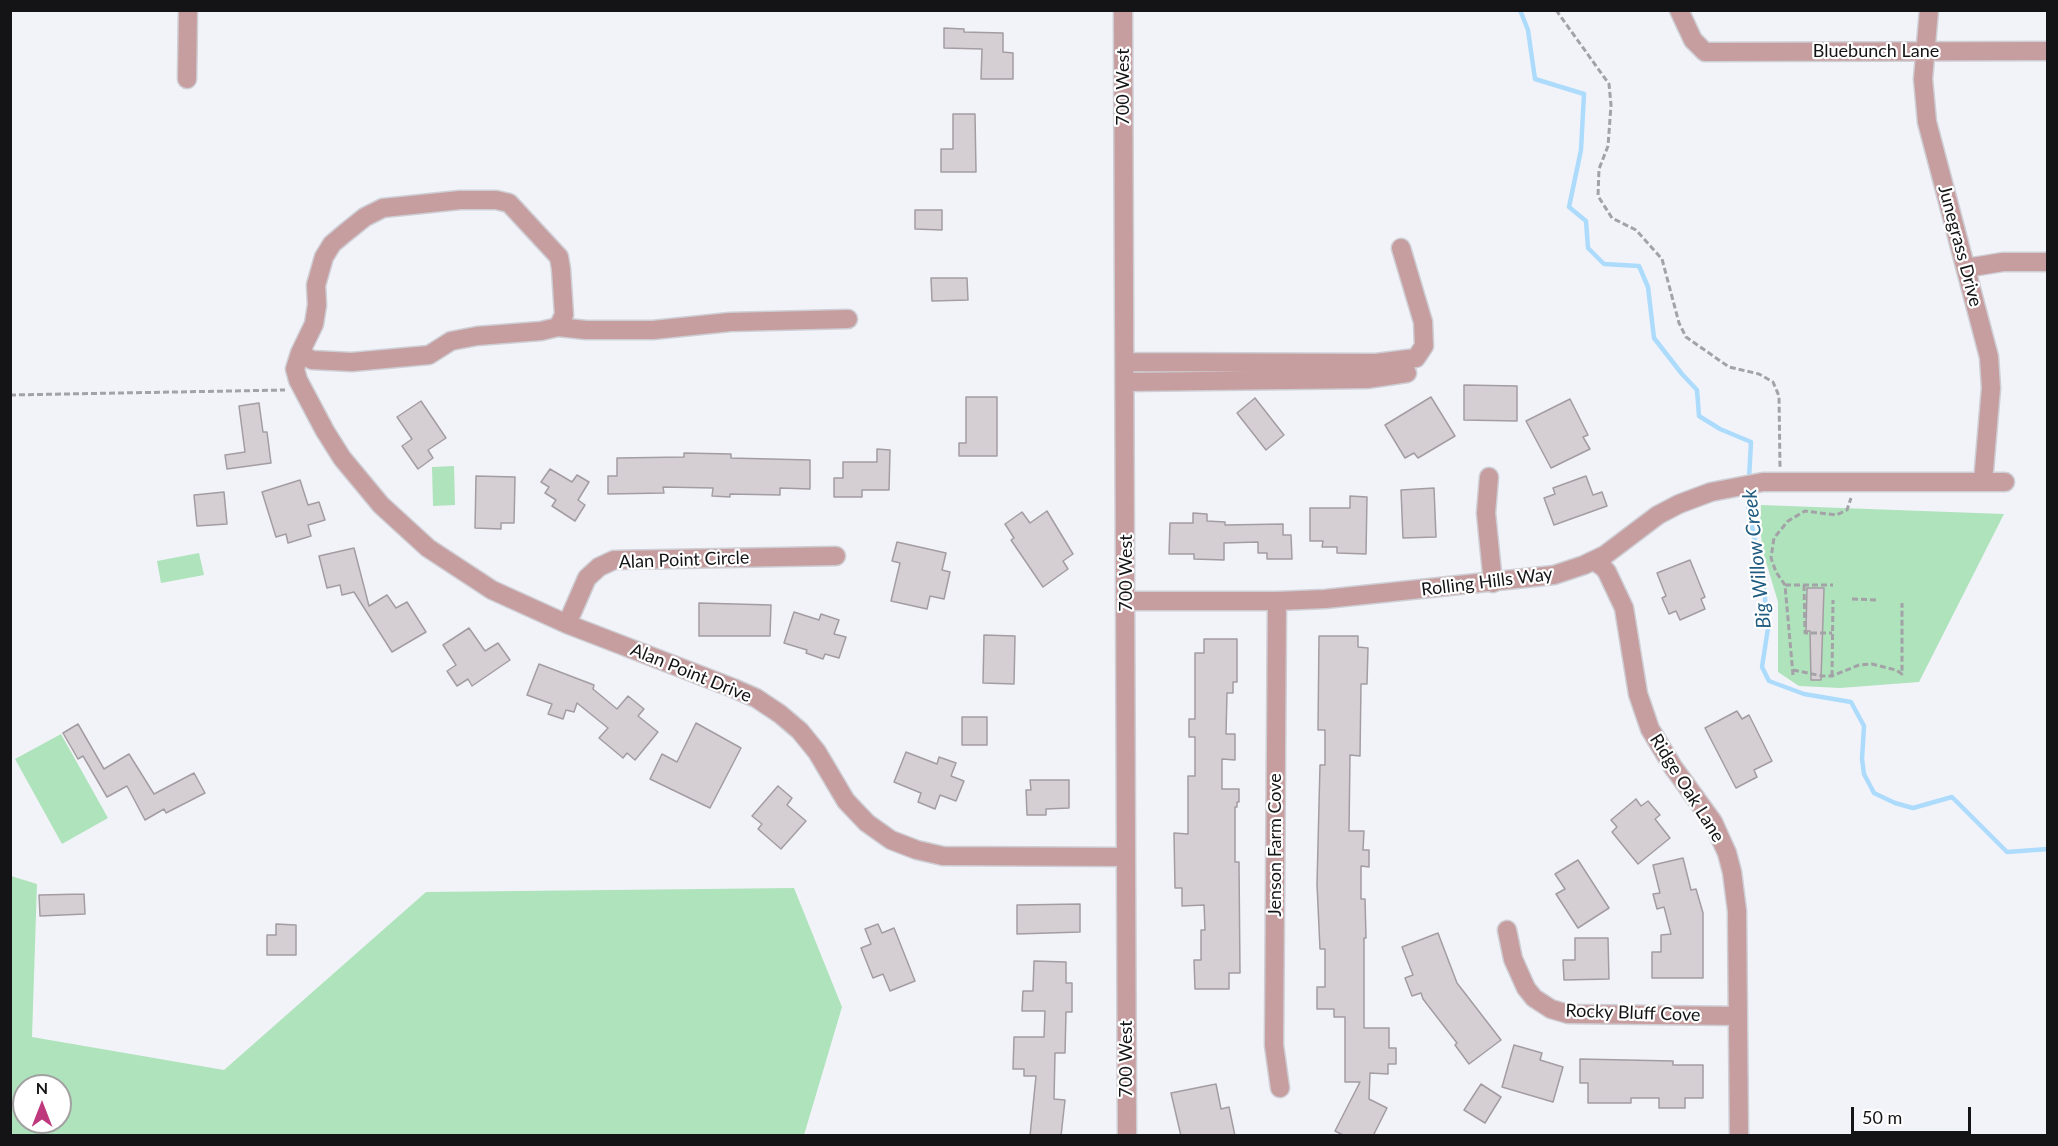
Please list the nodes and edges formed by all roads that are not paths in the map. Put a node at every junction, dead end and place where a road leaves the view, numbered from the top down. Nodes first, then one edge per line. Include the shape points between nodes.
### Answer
1 (188, 10) edge
2 (1123, 10) edge
3 (1679, 10) edge
4 (1929, 10) edge
5 (1925, 51) junction
6 (2048, 51) edge
7 (187, 79) dead end
8 (1401, 248) dead end
9 (2048, 262) edge
10 (1966, 268) junction
11 (848, 319) dead end
12 (558, 327) junction
13 (300, 353) junction
14 (1125, 362) junction
15 (1407, 373) dead end
16 (1126, 382) junction
17 (1488, 477) dead end
18 (1983, 482) junction
19 (2005, 482) dead end
20 (836, 556) dead end
21 (1594, 561) junction
22 (1493, 583) junction
23 (1126, 601) junction
24 (1277, 602) junction
25 (567, 624) junction
26 (1126, 857) junction
27 (1507, 930) dead end
28 (1738, 1016) junction
29 (1280, 1088) dead end
30 (1126, 1136) edge
31 (1739, 1136) edge

1 - 7 street
2 - 14 street, 700 West
3 - 5 street, Bluebunch Lane via 1693,40 1705,52
4 - 5 street, Junegrass Drive
5 - 6 street, Bluebunch Lane
5 - 10 street, Junegrass Drive via 1927,122
8 - 14 street via 1423,322 1424,346 1416,358 1376,363
9 - 10 street via 2003,262
10 - 18 street, Junegrass Drive via 1990,372
11 - 12 street via 730,322 653,330
12 - 13 street via 451,341 429,355 352,362 312,360
12 - 13 street via 564,315 559,257 509,203 460,200 383,208 365,217 332,244 316,285 314,324
13 - 25 street, Alan Point Drive via 294,385 342,458 381,505 437,555 481,584
14 - 16 street, 700 West
15 - 16 street via 1367,379
16 - 23 street, 700 West
17 - 22 street via 1486,513
18 - 19 street, Rolling Hills Way
18 - 21 street, Rolling Hills Way via 1763,482 1711,492 1658,515 1623,544
20 - 25 street, Alan Point Circle via 614,560 587,578
21 - 22 street, Rolling Hills Way via 1554,575
21 - 28 street, Ridge Oak Lane via 1607,572 1624,608 1638,694 1650,729 1713,822 1727,853 1736,892
22 - 24 street, Rolling Hills Way
23 - 24 street, Rolling Hills Way
23 - 26 street, 700 West
24 - 29 street, Jenson Farm Cove via 1274,1045
25 - 26 street, Alan Point Drive via 733,688 780,714 817,752 846,801 891,840 943,856
26 - 30 street, 700 West
27 - 28 street, Rocky Bluff Cove via 1513,959 1526,988 1551,1009 1568,1014
28 - 31 street, Ridge Oak Lane

